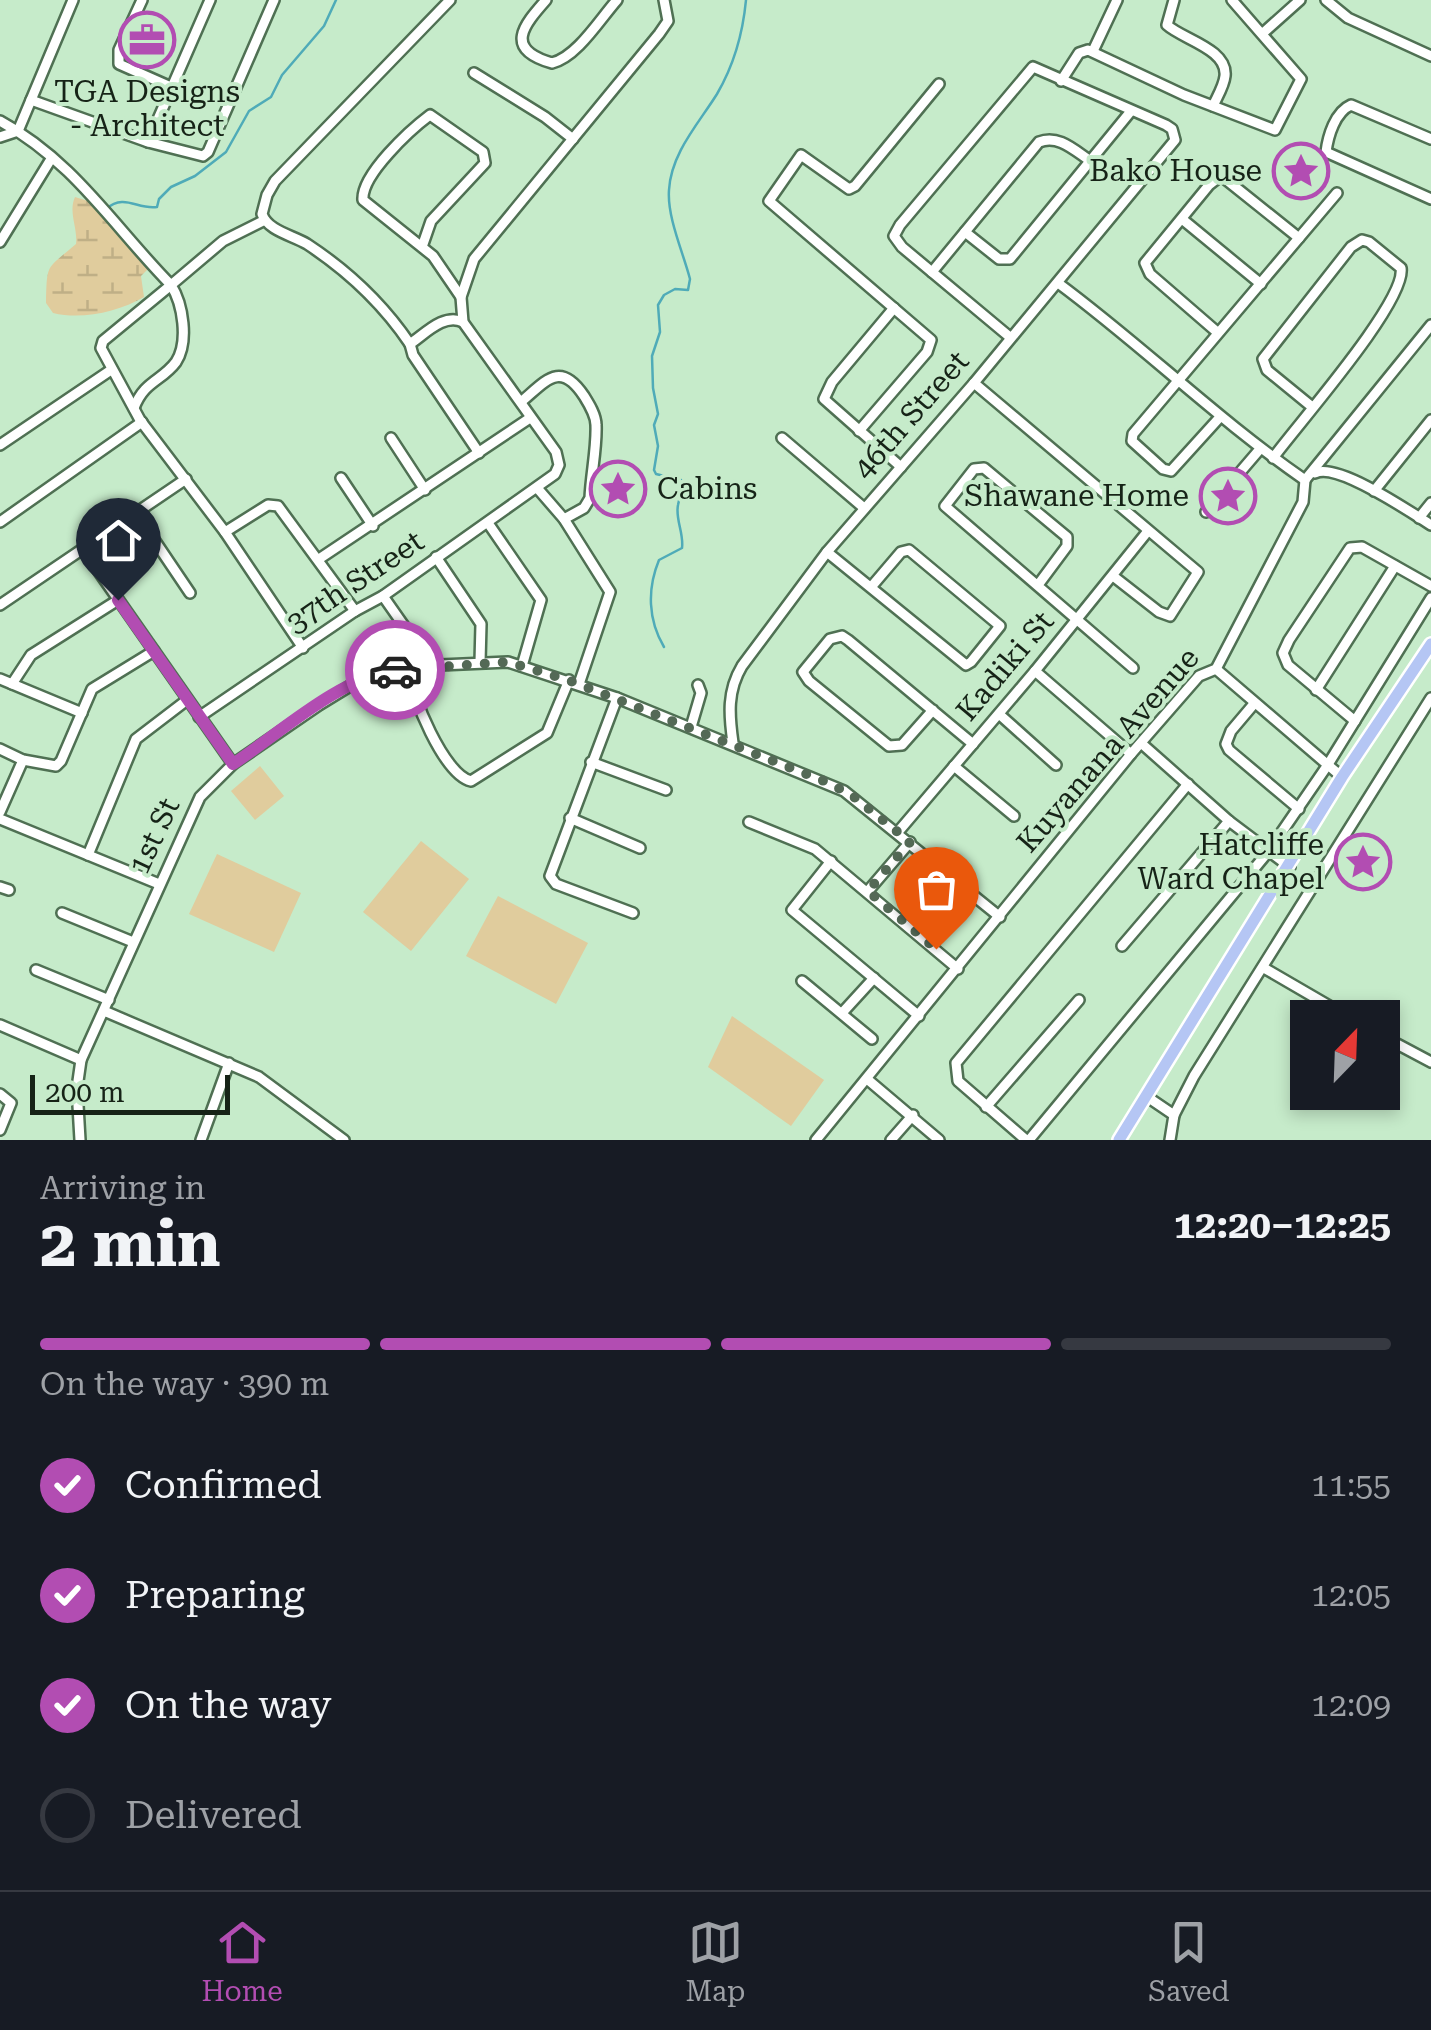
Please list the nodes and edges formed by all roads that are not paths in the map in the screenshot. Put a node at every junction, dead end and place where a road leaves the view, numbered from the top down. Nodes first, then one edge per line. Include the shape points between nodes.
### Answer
1 (73, 0) edge
2 (142, 0) edge
3 (210, 0) edge
4 (274, 0) edge
5 (450, 0) edge
6 (546, 0) edge
7 (617, 0) edge
8 (664, 0) edge
9 (1117, 0) edge
10 (1174, 0) edge
11 (1232, 0) edge
12 (1300, 0) edge
13 (1326, 0) edge
14 (1263, 34) junction
15 (1093, 51) junction
16 (1431, 56) edge
17 (474, 73) dead end
18 (1061, 81) junction
19 (939, 84) dead end
20 (171, 87) junction
21 (31, 100) junction
22 (1213, 106) junction
23 (1132, 111) junction
24 (0, 121) edge
25 (18, 131) junction
26 (0, 137) edge
27 (1431, 139) edge
28 (573, 140) junction
29 (148, 142) junction
30 (51, 159) junction
31 (1092, 162) junction
32 (1337, 193) dead end
33 (1431, 199) edge
34 (1182, 219) junction
35 (264, 220) junction
36 (964, 232) junction
37 (1299, 238) junction
38 (0, 242) edge
39 (422, 247) junction
40 (932, 272) junction
41 (1058, 282) junction
42 (1261, 284) junction
43 (171, 285) junction
44 (461, 297) junction
45 (894, 308) junction
46 (464, 322) junction
47 (1431, 325) edge
48 (1216, 332) junction
49 (1011, 338) junction
50 (410, 344) junction
51 (111, 370) junction
52 (1180, 380) junction
53 (974, 383) junction
54 (521, 402) junction
55 (1311, 406) junction
56 (134, 408) junction
57 (1220, 417) junction
58 (530, 418) junction
59 (1431, 420) edge
60 (142, 422) junction
61 (859, 431) junction
62 (391, 438) dead end
63 (782, 438) dead end
64 (0, 446) edge
65 (1260, 449) junction
66 (479, 452) junction
67 (1272, 458) junction
68 (900, 467) junction
69 (341, 478) dead end
70 (186, 479) junction
71 (1305, 480) junction
72 (538, 489) junction
73 (424, 490) junction
74 (1374, 491) junction
75 (1431, 502) edge
76 (864, 508) junction
77 (1206, 512) dead end
78 (136, 513) junction
79 (1420, 518) junction
80 (564, 519) junction
81 (0, 522) edge
82 (488, 523) junction
83 (1431, 525) edge
84 (373, 526) junction
85 (1148, 531) junction
86 (225, 532) junction
87 (83, 549) junction
88 (827, 552) junction
89 (436, 558) junction
90 (318, 560) junction
91 (1395, 566) junction
92 (1113, 576) junction
93 (1038, 585) junction
94 (872, 586) junction
95 (1431, 586) edge
96 (190, 593) dead end
97 (384, 596) junction
98 (1431, 598) edge
99 (118, 600) junction
100 (0, 606) edge
101 (354, 612) junction
102 (1077, 620) junction
103 (1431, 644) edge
104 (303, 648) junction
105 (154, 651) junction
106 (480, 662) junction
107 (522, 666) junction
108 (413, 667) junction
109 (1133, 668) dead end
110 (1216, 670) junction
111 (1035, 672) junction
112 (0, 680) edge
113 (574, 682) junction
114 (12, 684) junction
115 (698, 685) dead end
116 (1316, 690) junction
117 (616, 698) junction
118 (1431, 698) edge
119 (188, 700) junction
120 (1253, 704) junction
121 (933, 710) junction
122 (82, 713) junction
123 (999, 714) junction
124 (199, 717) junction
125 (1355, 721) junction
126 (691, 727) junction
127 (733, 743) junction
128 (1141, 743) junction
129 (972, 744) junction
130 (0, 749) edge
131 (1131, 754) junction
132 (23, 760) junction
133 (591, 762) junction
134 (233, 764) junction
135 (1056, 765) dead end
136 (954, 766) junction
137 (1327, 766) junction
138 (1342, 777) junction
139 (1188, 784) junction
140 (666, 790) dead end
141 (1299, 809) junction
142 (0, 816) edge
143 (1014, 816) dead end
144 (570, 818) junction
145 (1229, 821) junction
146 (749, 822) dead end
147 (898, 832) junction
148 (910, 842) junction
149 (640, 848) dead end
150 (1268, 852) junction
151 (88, 854) junction
152 (832, 861) junction
153 (1290, 867) junction
154 (159, 884) junction
155 (868, 891) junction
156 (62, 913) dead end
157 (632, 914) dead end
158 (1000, 918) junction
159 (134, 942) junction
160 (1122, 946) dead end
161 (1264, 968) junction
162 (958, 969) junction
163 (36, 970) dead end
164 (874, 978) junction
165 (802, 980) dead end
166 (109, 1000) junction
167 (1078, 1000) dead end
168 (1319, 1000) edge
169 (104, 1011) junction
170 (842, 1013) junction
171 (919, 1016) junction
172 (0, 1025) edge
173 (872, 1038) dead end
174 (1400, 1046) edge
175 (82, 1060) junction
176 (1431, 1062) edge
177 (229, 1063) junction
178 (868, 1079) junction
179 (0, 1094) edge
180 (1146, 1096) junction
181 (986, 1107) junction
182 (1174, 1114) junction
183 (913, 1115) junction
184 (0, 1130) edge
185 (1032, 1139) edge
186 (80, 1140) edge
187 (201, 1140) edge
188 (344, 1140) edge
189 (816, 1140) edge
190 (891, 1140) edge
191 (939, 1140) edge
192 (1119, 1140) edge
193 (1170, 1140) edge

1 - 21 street
2 - 20 street via 119,64
3 - 20 street
4 - 29 street via 208,152 200,157
5 - 35 street via 275,181
6 - 7 street via 522,35 532,53 552,63 572,51
8 - 28 street via 668,21
9 - 15 street
10 - 22 street via 1168,25 1224,66
11 - 14 street
12 - 14 street
13 - 16 street via 1348,18
14 - 22 street via 1301,78 1279,126 1269,130
15 - 18 street via 1079,53
15 - 22 street
17 - 28 street
18 - 23 street
18 - 40 street via 1033,68 896,230 897,242
19 - 45 street via 855,186 849,189 802,155 769,201
20 - 29 street
21 - 25 street
21 - 29 street
23 - 31 street
23 - 41 street, 46th Street via 1172,129 1175,140
24 - 25 street
25 - 26 street
25 - 30 street
27 - 33 street via 1351,105 1333,126 1326,152
28 - 44 street via 474,259
30 - 38 street
30 - 43 street via 88,188
31 - 36 street via 1059,140 1039,142
31 - 36 street via 1010,259 999,259
32 - 37 street
34 - 37 street via 1212,180 1224,178
34 - 42 street
34 - 48 street via 1146,269
35 - 43 street via 223,241
35 - 50 street via 310,246 372,296
36 - 40 street
37 - 42 street
39 - 39 street via 370,208 362,188 430,115 483,152 485,163 431,222
39 - 44 street
40 - 49 street
41 - 49 street, 46th Street
41 - 52 street
42 - 48 street
43 - 51 street via 103,341
43 - 56 street via 180,304 180,354 142,390
44 - 46 street
45 - 61 street via 825,394 828,405
45 - 61 street via 931,340
46 - 50 street via 442,322
46 - 54 street
47 - 71 street
48 - 52 street
49 - 53 street, 46th Street
50 - 66 street
51 - 56 street
51 - 64 street
52 - 57 street
52 - 57 street via 1132,437 1149,458 1171,471
53 - 68 street, 46th Street
53 - 85 street
54 - 58 street
54 - 80 street via 562,375 594,412 590,498
55 - 55 street via 1375,328 1402,279 1401,268 1369,242 1352,247 1263,359 1267,370
55 - 67 street
56 - 60 street
57 - 65 street
58 - 66 street
58 - 72 street via 559,458 555,474
59 - 74 street
60 - 70 street
60 - 81 street
61 - 68 street
62 - 73 street
63 - 76 street
65 - 67 street
65 - 77 street
66 - 73 street
67 - 71 street
68 - 76 street, 46th Street
69 - 84 street
70 - 78 street
70 - 86 street
71 - 74 street via 1329,470
71 - 110 street, Kuyanana Avenue via 1303,502
72 - 80 street
72 - 82 street, 37th Street
73 - 84 street
74 - 79 street
75 - 79 street
76 - 88 street, 46th Street
78 - 87 street
78 - 96 street
79 - 83 street
80 - 113 street via 610,592
82 - 89 street, 37th Street
82 - 107 street via 541,600
84 - 90 street
85 - 92 street, Kadiki St
85 - 92 street via 1198,572 1174,613 1159,612
86 - 90 street via 273,504
86 - 104 street
87 - 99 street
87 - 100 street
88 - 94 street
88 - 127 street, 46th Street via 734,679
89 - 97 street, 37th Street
89 - 106 street via 481,624
90 - 101 street
91 - 95 street
91 - 116 street
91 - 116 street via 1350,548 1289,640 1284,659
92 - 102 street, Kadiki St
93 - 93 street via 945,506 974,468 984,468 1068,537
93 - 102 street
94 - 94 street via 966,664 1000,626 909,550
97 - 101 street, 37th Street
97 - 108 street via 411,636
98 - 125 street
99 - 105 street
99 - 114 street via 31,655
101 - 104 street, 37th Street
102 - 109 street
102 - 111 street, Kadiki St
103 - 138 main road
104 - 124 street, 37th Street
105 - 119 street
105 - 122 street via 92,689
106 - 107 street, 1st St
106 - 108 street, 1st St
107 - 113 street, 1st St
108 - 113 street via 413,695 465,781 547,733
108 - 134 street, 1st St via 351,685
110 - 120 street
110 - 128 street, Kuyanana Avenue via 1199,676
111 - 123 street, Kadiki St
111 - 131 street
112 - 114 street
113 - 117 street, 1st St
114 - 122 street
115 - 126 street via 702,693
116 - 125 street
117 - 126 street, 1st St
117 - 133 street
118 - 161 street
119 - 124 street
119 - 151 street via 136,739
120 - 137 street
120 - 141 street via 1226,744
121 - 121 street via 842,636 830,639 803,672 890,746 902,744
121 - 129 street
122 - 132 street via 56,766
123 - 129 street, Kadiki St
123 - 135 street
124 - 134 street
125 - 137 street
126 - 127 street, 1st St
127 - 147 street, 1st St via 844,791
128 - 131 street, Kuyanana Avenue
128 - 139 street
129 - 136 street, Kadiki St
130 - 132 street
131 - 158 street, Kuyanana Avenue
132 - 142 street
133 - 140 street
133 - 144 street
134 - 154 street, 1st St via 200,796
136 - 143 street
136 - 147 street, Kadiki St
137 - 138 street
137 - 141 street
138 - 153 main road
139 - 145 street
139 - 181 street via 956,1063 958,1081
141 - 150 street
142 - 151 street
144 - 149 street
144 - 157 street via 550,878
145 - 150 street
145 - 160 street
146 - 152 street
147 - 148 street, 1st St
148 - 155 street
148 - 158 street, 1st St
150 - 153 street
150 - 185 street
151 - 154 street
152 - 155 street
152 - 164 street via 792,910
153 - 180 main road
154 - 159 street, 1st St
155 - 162 street
156 - 159 street
158 - 162 street, Kuyanana Avenue
159 - 166 street, 1st St
161 - 168 street
161 - 182 street
162 - 171 street, Kuyanana Avenue
163 - 166 street
164 - 170 street
164 - 171 street
165 - 170 street
166 - 169 street, 1st St
167 - 181 street
169 - 175 street, 1st St
169 - 177 street
170 - 173 street
171 - 178 street, Kuyanana Avenue
172 - 175 street
174 - 176 street
175 - 186 street, 1st St
177 - 187 street
177 - 188 street via 276,1087
178 - 183 street
178 - 189 street, Kuyanana Avenue
179 - 184 street via 10,1103
180 - 182 street
180 - 192 main road
181 - 185 street
182 - 193 street
183 - 190 street
183 - 191 street

